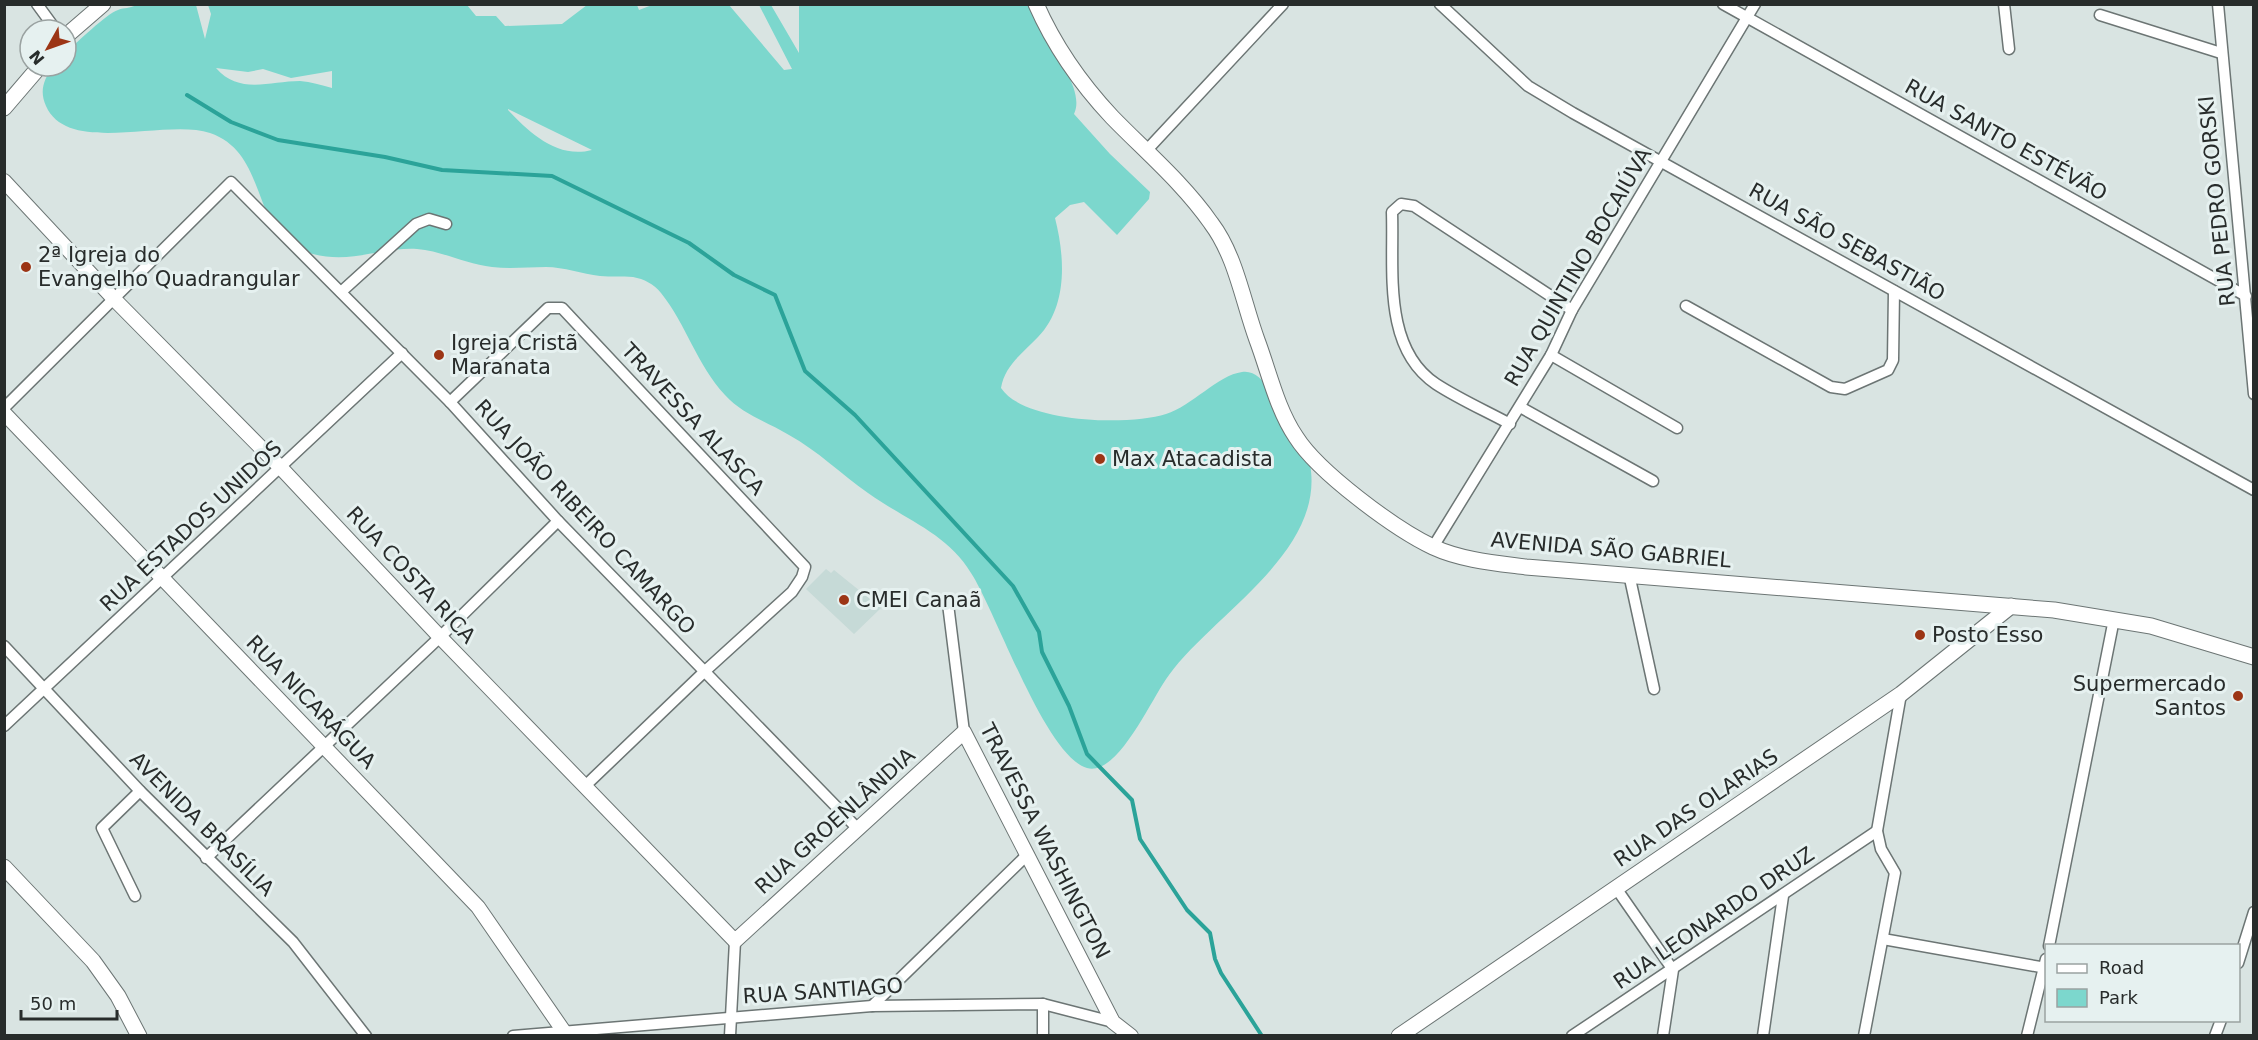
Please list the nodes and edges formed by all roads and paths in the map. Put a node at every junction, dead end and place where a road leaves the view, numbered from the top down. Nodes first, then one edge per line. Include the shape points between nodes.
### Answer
1 (38, 4) edge
2 (103, 4) edge
3 (1036, 4) edge
4 (1283, 4) edge
5 (1440, 4) edge
6 (1723, 4) edge
7 (1755, 4) edge
8 (2004, 4) edge
9 (2218, 4) edge
10 (2100, 15) dead end
11 (1747, 17) junction
12 (48, 18) edge
13 (78, 26) edge
14 (2009, 49) dead end
15 (2221, 53) junction
16 (30, 78) edge
17 (4, 108) edge
18 (1146, 151) junction
19 (1661, 161) junction
20 (4, 181) edge
21 (446, 224) dead end
22 (1894, 291) junction
23 (341, 292) junction
24 (2246, 296) junction
25 (114, 300) junction
26 (1686, 306) dead end
27 (1572, 310) junction
28 (402, 353) junction
29 (1551, 355) junction
30 (2253, 394) edge
31 (450, 402) junction
32 (1520, 407) junction
33 (4, 410) edge
34 (1510, 424) junction
35 (1677, 428) dead end
36 (282, 469) junction
37 (1653, 481) dead end
38 (2253, 490) edge
39 (558, 521) junction
40 (1433, 547) junction
41 (1629, 574) junction
42 (163, 578) junction
43 (948, 604) dead end
44 (2011, 606) junction
45 (2114, 619) junction
46 (440, 637) junction
47 (4, 646) edge
48 (2253, 657) edge
49 (704, 672) junction
50 (44, 688) junction
51 (1654, 689) dead end
52 (1900, 694) junction
53 (4, 726) edge
54 (964, 732) junction
55 (324, 746) junction
56 (584, 787) junction
57 (140, 791) junction
58 (858, 829) junction
59 (1876, 831) junction
60 (1028, 854) junction
61 (206, 858) junction
62 (4, 867) edge
63 (1616, 888) junction
64 (135, 896) dead end
65 (1783, 896) junction
66 (2253, 912) edge
67 (1883, 939) junction
68 (735, 941) junction
69 (2049, 944) edge
70 (2240, 956) edge
71 (2045, 965) edge
72 (2045, 969) edge
73 (1673, 970) junction
74 (1043, 1004) junction
75 (872, 1006) junction
76 (729, 1018) junction
77 (1113, 1022) junction
78 (566, 1034) edge
79 (139, 1035) edge
80 (366, 1035) edge
81 (513, 1035) edge
82 (730, 1035) edge
83 (1043, 1035) edge
84 (1131, 1035) edge
85 (1399, 1035) edge
86 (1572, 1035) edge
87 (1664, 1035) edge
88 (1763, 1035) edge
89 (1864, 1035) edge
90 (2027, 1035) edge

1 - 12 street
2 - 13 main road
3 - 18 main road, AVENIDA SÃO GABRIEL via 1048,30 1080,77
4 - 18 street
5 - 19 street, RUA SÃO SEBASTIÃO via 1528,86
6 - 11 street, RUA SANTO ESTÉVÃO
7 - 11 street, RUA QUINTINO BOCAIÚVA
8 - 14 street
9 - 15 street, RUA PEDRO GORSKI
10 - 15 street
11 - 19 street, RUA QUINTINO BOCAIÚVA
11 - 24 street, RUA SANTO ESTÉVÃO
15 - 24 street, RUA PEDRO GORSKI
16 - 17 main road
18 - 40 main road, AVENIDA SÃO GABRIEL via 1212,224 1233,264 1283,413 1296,437 1317,464
19 - 22 street, RUA SÃO SEBASTIÃO
19 - 27 street, RUA QUINTINO BOCAIÚVA
20 - 25 street, RUA COSTA RICA
21 - 23 street via 429,219 416,224
22 - 26 street via 1893,360 1888,370 1845,389 1831,387
22 - 38 street, RUA SÃO SEBASTIÃO
23 - 25 street, RUA JOÃO RIBEIRO CAMARGO via 231,182
23 - 28 street, RUA JOÃO RIBEIRO CAMARGO
24 - 30 street, RUA PEDRO GORSKI
25 - 33 street
25 - 36 street, RUA COSTA RICA
27 - 29 street, RUA QUINTINO BOCAIÚVA
27 - 34 street via 1414,206 1401,204 1392,212 1396,323 1408,357 1435,383
28 - 31 street, RUA JOÃO RIBEIRO CAMARGO
28 - 36 street, RUA ESTADOS UNIDOS
29 - 32 street, RUA QUINTINO BOCAIÚVA
29 - 35 street
31 - 39 street, RUA JOÃO RIBEIRO CAMARGO
31 - 49 street, TRAVESSA ALASCA via 548,308 562,308 804,567 792,592
32 - 34 street, RUA QUINTINO BOCAIÚVA
32 - 37 street
33 - 42 street, RUA NICARÁGUA
34 - 40 street, RUA QUINTINO BOCAIÚVA
36 - 42 street, RUA ESTADOS UNIDOS
36 - 46 street, RUA COSTA RICA
39 - 46 street
39 - 49 street, RUA JOÃO RIBEIRO CAMARGO
40 - 41 main road, AVENIDA SÃO GABRIEL via 1482,561
41 - 44 main road, AVENIDA SÃO GABRIEL
41 - 51 street
42 - 50 street, RUA ESTADOS UNIDOS
42 - 55 street, RUA NICARÁGUA
43 - 54 street, TRAVESSA WASHINGTON
44 - 45 main road, AVENIDA SÃO GABRIEL
44 - 52 main road, RUA DAS OLARIAS
45 - 48 main road, AVENIDA SÃO GABRIEL via 2218,644
45 - 69 street
46 - 55 street
46 - 56 street, RUA COSTA RICA
47 - 50 street, AVENIDA BRASÍLIA
49 - 56 street
49 - 58 street, RUA JOÃO RIBEIRO CAMARGO
50 - 53 street, RUA ESTADOS UNIDOS
50 - 57 street, AVENIDA BRASÍLIA
52 - 59 street
52 - 63 main road, RUA DAS OLARIAS
54 - 58 street, RUA GROENLÂNDIA
54 - 60 street, TRAVESSA WASHINGTON
55 - 61 street
55 - 78 street, RUA NICARÁGUA via 478,907
56 - 68 street, RUA COSTA RICA
57 - 61 street, AVENIDA BRASÍLIA
57 - 64 street via 102,828
58 - 68 street, RUA GROENLÂNDIA
59 - 65 street, RUA LEONARDO DRUZ
59 - 67 street via 1895,873
60 - 75 street
60 - 77 street, TRAVESSA WASHINGTON
61 - 80 street, AVENIDA BRASÍLIA via 293,942
62 - 79 main road via 93,961
63 - 73 street
63 - 85 main road, RUA DAS OLARIAS
65 - 73 street, RUA LEONARDO DRUZ
65 - 88 street
66 - 70 street
67 - 71 street
67 - 89 street
68 - 76 street
72 - 90 street
73 - 86 street, RUA LEONARDO DRUZ
73 - 87 street
74 - 75 street, RUA SANTIAGO
74 - 77 street, RUA SANTIAGO
74 - 83 street
75 - 76 street, RUA SANTIAGO
76 - 78 street, RUA SANTIAGO
76 - 82 street
77 - 84 street, RUA SANTIAGO
78 - 81 street, RUA SANTIAGO

